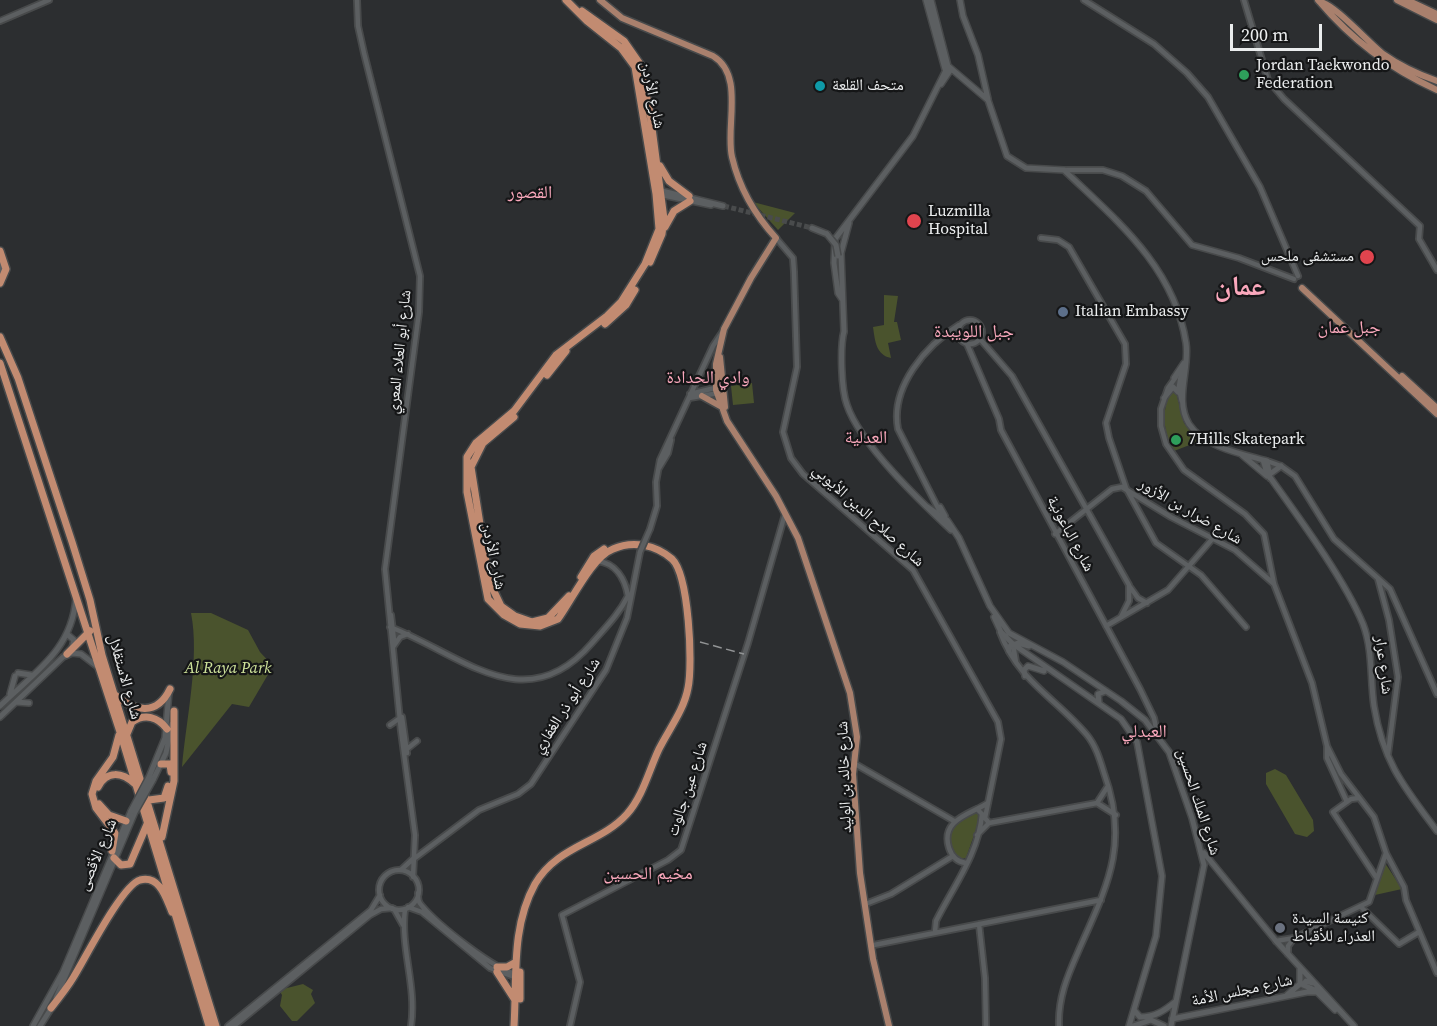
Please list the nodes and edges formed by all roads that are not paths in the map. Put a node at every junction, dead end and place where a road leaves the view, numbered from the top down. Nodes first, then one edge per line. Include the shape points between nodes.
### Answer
1 (49, 0) edge
2 (357, 0) edge
3 (566, 0) edge
4 (572, 0) edge
5 (600, 0) edge
6 (926, 0) edge
7 (931, 0) edge
8 (960, 0) edge
9 (1084, 0) edge
10 (1244, 0) edge
11 (1397, 0) edge
12 (1407, 0) edge
13 (1318, 1) edge
14 (1437, 14) edge
15 (1437, 20) edge
16 (0, 21) edge
17 (948, 69) junction
18 (1437, 81) edge
19 (1437, 90) edge
20 (988, 100) junction
21 (991, 113) junction
22 (656, 156) junction
23 (1064, 170) junction
24 (1073, 170) junction
25 (1056, 171) junction
26 (1071, 178) junction
27 (1077, 184) junction
28 (659, 192) junction
29 (689, 198) junction
30 (724, 206) tunnel mouth
31 (812, 228) tunnel mouth
32 (663, 229) junction
33 (776, 238) junction
34 (1041, 238) dead end
35 (0, 251) edge
36 (0, 259) edge
37 (1437, 270) edge
38 (0, 274) edge
39 (0, 283) edge
40 (842, 299) junction
41 (959, 325) junction
42 (724, 329) junction
43 (948, 332) junction
44 (958, 336) junction
45 (0, 337) edge
46 (980, 339) junction
47 (967, 344) junction
48 (1185, 360) junction
49 (0, 363) edge
50 (1180, 378) junction
51 (719, 390) junction
52 (690, 396) junction
53 (702, 396) junction
54 (1179, 396) junction
55 (1164, 398) junction
56 (1183, 403) junction
57 (721, 406) junction
58 (1437, 408) edge
59 (1437, 414) edge
60 (734, 432) junction
61 (1241, 454) junction
62 (1265, 460) junction
63 (1281, 466) junction
64 (1270, 477) junction
65 (1126, 488) junction
66 (1134, 498) junction
67 (1087, 509) junction
68 (937, 511) junction
69 (787, 515) junction
70 (1055, 534) junction
71 (957, 535) junction
72 (1214, 537) junction
73 (478, 542) junction
74 (611, 549) junction
75 (597, 561) junction
76 (612, 566) junction
77 (1190, 566) junction
78 (1378, 577) junction
79 (1274, 584) junction
80 (1129, 585) junction
81 (76, 596) junction
82 (1148, 603) junction
83 (990, 606) junction
84 (93, 612) junction
85 (1121, 617) junction
86 (1106, 626) junction
87 (998, 627) junction
88 (1246, 627) dead end
89 (392, 628) junction
90 (1009, 633) junction
91 (88, 634) junction
92 (408, 634) junction
93 (68, 635) junction
94 (690, 638) junction
95 (1013, 644) junction
96 (393, 646) junction
97 (690, 647) junction
98 (1009, 651) junction
99 (1044, 652) junction
100 (67, 654) junction
101 (99, 668) junction
102 (1020, 670) junction
103 (33, 675) junction
104 (1025, 676) junction
105 (1056, 676) junction
106 (1093, 682) junction
107 (170, 689) joint
108 (1106, 691) junction
109 (1085, 693) junction
110 (1437, 694) edge
111 (115, 695) junction
112 (8, 698) junction
113 (15, 703) junction
114 (29, 703) dead end
115 (1099, 703) junction
116 (0, 706) edge
117 (174, 711) joint
118 (401, 716) junction
119 (0, 717) edge
120 (390, 725) dead end
121 (167, 729) junction
122 (124, 733) junction
123 (1157, 733) junction
124 (1386, 740) junction
125 (417, 741) dead end
126 (407, 749) junction
127 (407, 761) junction
128 (161, 764) junction
129 (857, 765) junction
130 (1339, 775) junction
131 (151, 778) junction
132 (136, 784) junction
133 (1108, 786) junction
134 (1359, 798) junction
135 (149, 800) junction
136 (1347, 802) junction
137 (988, 803) junction
138 (1097, 803) junction
139 (977, 809) junction
140 (133, 811) junction
141 (1116, 815) junction
142 (126, 821) junction
143 (954, 821) junction
144 (148, 822) junction
145 (989, 824) junction
146 (1437, 831) edge
147 (977, 835) junction
148 (161, 839) junction
149 (1201, 849) junction
150 (1386, 853) junction
151 (113, 854) junction
152 (416, 856) junction
153 (955, 858) junction
154 (966, 863) junction
155 (401, 870) junction
156 (961, 874) junction
157 (413, 877) junction
158 (1376, 877) junction
159 (418, 893) junction
160 (380, 895) junction
161 (1101, 900) junction
162 (868, 903) junction
163 (1361, 907) junction
164 (407, 908) junction
165 (393, 909) junction
166 (979, 924) junction
167 (404, 927) junction
168 (935, 932) junction
169 (1419, 932) junction
170 (1294, 938) junction
171 (184, 939) junction
172 (1276, 941) junction
173 (874, 945) junction
174 (474, 952) junction
175 (1288, 954) junction
176 (516, 962) junction
177 (1300, 967) junction
178 (497, 970) junction
179 (1437, 973) edge
180 (518, 976) junction
181 (1319, 990) junction
182 (269, 995) junction
183 (1286, 996) junction
184 (516, 1002) junction
185 (1175, 1002) junction
186 (51, 1008) junction
187 (1134, 1010) junction
188 (1172, 1023) edge
189 (33, 1026) edge
190 (40, 1026) edge
191 (209, 1026) edge
192 (216, 1026) edge
193 (228, 1026) edge
194 (234, 1026) edge
195 (411, 1026) edge
196 (516, 1026) edge
197 (570, 1026) edge
198 (891, 1026) edge
199 (986, 1026) edge
200 (1059, 1026) edge
201 (1131, 1026) edge
202 (1164, 1026) edge
203 (1352, 1026) edge

1 - 16 street
2 - 89 street, شارع أبو العلاء المعري via 364,53 420,276 419,312 386,559
3 - 28 highway, شارع الأردن via 634,64
4 - 22 highway, شارع الأردن via 634,53 641,68
5 - 33 main road via 622,18 713,56 724,65 730,85 732,158 748,201
6 - 17 main road
7 - 17 main road
8 - 20 main road
9 - 24 street via 1154,44 1208,97 1264,196 1294,277 1192,245 1146,191 1122,176 1103,170
10 - 37 street via 1268,80 1420,226 1419,239
11 - 15 main road
12 - 14 main road
13 - 18 main road via 1332,5 1382,53
13 - 19 main road via 1378,58
17 - 20 main road
17 - 21 main road via 981,96
17 - 40 main road, شارع الملك الحسين via 913,136 833,248
20 - 21 main road
21 - 25 main road via 1002,148 1012,161 1031,170
22 - 28 highway, شارع الأردن
22 - 29 highway via 669,181
23 - 24 street
23 - 25 main road
23 - 26 main road
24 - 26 main road
25 - 27 main road
26 - 27 main road
27 - 48 main road via 1147,252 1182,325
28 - 29 main road
28 - 32 highway, شارع الأردن
28 - 73 highway, شارع الأردن via 657,237 621,302 559,352 514,411 469,453 465,478
29 - 30 main road
29 - 32 highway via 674,211
31 - 40 main road, bridge via 827,234 835,243
32 - 73 highway, شارع الأردن via 656,251 626,305 564,353 520,411 477,450 471,467
33 - 42 main road, شارع خالد بن الوليد
33 - 137 street, شارع صلاح الدين الأيوبي via 793,258 797,367 783,432 791,458 802,474 913,570 1001,732
34 - 65 street, شارع ضرار بن الأزور via 1058,240 1069,247 1125,344 1126,364 1106,423
35 - 39 highway via 6,269
36 - 38 street
40 - 68 main road, شارع الملك الحسين via 849,410 862,435 926,506
41 - 43 street
41 - 44 street
41 - 46 street via 968,320 976,322 982,331
42 - 51 main road, شارع خالد بن الوليد via 719,351
42 - 52 street, شارع أبو ذر الغفاري
43 - 44 street
43 - 68 street via 912,370 895,415
44 - 47 street
45 - 84 highway, شارع الاستقلال via 22,389
46 - 47 street
46 - 67 street via 1012,376
47 - 70 street, شارع الباعونية via 1001,430
48 - 50 main road
48 - 50 main road
49 - 81 highway, شارع الاستقلال
50 - 54 main road
50 - 55 street via 1168,388
50 - 56 main road
51 - 52 street
51 - 53 street
51 - 57 main road, شارع خالد بن الوليد
51 - 60 main road, شارع خالد بن الوليد
52 - 53 street
52 - 152 street, شارع أبو ذر الغفاري, bridge via 658,471 657,507 640,552 627,618 606,669 531,784 518,794 479,810
53 - 57 main road
54 - 55 main road via 1174,387
54 - 56 main road
55 - 79 street via 1161,426 1170,452 1192,477 1261,529 1268,542
56 - 61 main road via 1187,421 1197,433
57 - 60 main road, شارع خالد بن الوليد
58 - 59 main road via 1303,288
60 - 69 main road, شارع خالد بن الوليد
61 - 62 main road
61 - 64 main road
62 - 63 street
62 - 64 main road, شارع عرار
63 - 64 main road
63 - 78 street via 1298,479 1334,539
64 - 124 main road, شارع عرار via 1332,569 1362,623 1368,640 1375,708
65 - 66 street, شارع ضرار بن الأزور
65 - 67 street via 1114,488
66 - 72 street, شارع ضرار بن الأزور
66 - 77 street via 1156,543
67 - 70 street
67 - 80 street
68 - 71 main road, شارع الملك الحسين
68 - 71 main road, شارع الملك الحسين
69 - 129 main road, شارع خالد بن الوليد via 808,556 854,693 860,736
69 - 197 street, شارع عين جالوت via 681,850 562,915 580,979
69 - 198 main road, شارع خالد بن الوليد via 808,562 854,710 857,737 853,786 860,873 873,959
70 - 86 street, شارع الباعونية
71 - 83 main road, شارع الملك الحسين
72 - 77 street
72 - 79 street, شارع ضرار بن الأزور
73 - 75 highway, شارع الأردن via 488,599 509,620 530,627 552,624 558,619
73 - 94 highway, شارع الأردن via 497,601 515,616 532,622 543,621 558,610 599,551 627,540 654,544 674,556 683,570 690,602
74 - 75 highway, شارع الأردن
74 - 76 street
74 - 94 highway, شارع الأردن via 645,545 674,561 686,599
75 - 76 street
76 - 92 street via 624,581 628,596 579,658 554,674 534,680 508,679 477,669
77 - 82 street via 1171,587
77 - 88 street
78 - 110 street via 1390,590
78 - 124 street via 1398,676 1395,711
79 - 130 street via 1312,683 1326,754
80 - 82 street via 1137,598
80 - 85 street via 1129,601
81 - 91 highway, شارع الاستقلال
81 - 93 main road
82 - 85 street
83 - 87 main road
83 - 90 main road, شارع الملك الحسين
84 - 91 highway
84 - 111 highway, شارع الاستقلال
85 - 86 street
86 - 123 street, شارع الباعونية via 1155,718
87 - 95 main road
87 - 98 street
89 - 92 street
89 - 96 street, شارع أبو العلاء المعري
90 - 95 street
90 - 99 main road, شارع الملك الحسين
91 - 100 highway
91 - 101 highway, شارع الاستقلال
92 - 96 street
93 - 100 main road via 74,642
93 - 103 main road
94 - 97 highway, شارع الأردن
95 - 98 main road
95 - 99 main road
95 - 102 street
95 - 105 main road
96 - 118 street, شارع أبو العلاء المعري
97 - 176 highway, شارع الأردن via 687,694 637,799 620,820 558,856 544,871 524,912
97 - 180 highway, شارع الأردن via 690,694 637,806 617,826 555,863 537,886 521,932
98 - 102 street
99 - 106 main road, شارع الملك الحسين
100 - 101 main road via 81,654
100 - 113 main road
101 - 122 highway, شارع الاستقلال
102 - 104 street
103 - 112 main road
103 - 112 main road via 17,674
104 - 105 main road via 1024,670 1030,666
104 - 133 street via 1087,735
105 - 109 main road
106 - 108 main road, شارع الملك الحسين
106 - 109 main road via 1094,692
107 - 111 highway via 160,704 146,710 128,706
107 - 121 main road, شارع الأقصى
108 - 115 main road via 1098,694
108 - 123 main road, شارع الملك الحسين
109 - 115 main road
111 - 122 highway, شارع الاستقلال
112 - 116 main road
113 - 114 main road
113 - 119 main road
115 - 187 main road via 1121,719 1137,742 1162,876 1156,936
117 - 128 main road, شارع الأقصى
117 - 148 highway via 174,781
118 - 120 street
118 - 126 street, شارع أبو العلاء المعري
118 - 127 street, شارع أبو العلاء المعري
121 - 122 highway via 155,719 144,717 132,722
121 - 131 main road, شارع الأقصى
122 - 132 highway, شارع الاستقلال
122 - 135 highway, شارع الاستقلال
122 - 151 highway via 92,794 96,808 115,833
123 - 149 main road, شارع الملك الحسين via 1172,758
124 - 146 main road, شارع عرار via 1398,778
125 - 126 street
126 - 127 street, شارع أبو العلاء المعري
127 - 152 street, شارع أبو العلاء المعري
128 - 131 main road, شارع الأقصى
128 - 135 highway via 171,765 167,794 161,800
129 - 143 street
129 - 162 main road, شارع خالد بن الوليد
130 - 134 street
130 - 136 street
131 - 140 main road, شارع الأقصى, bridge
132 - 142 highway via 125,776 112,774 97,788 97,800 104,811
132 - 144 highway, شارع الاستقلال
133 - 138 street
133 - 141 street
134 - 136 street
134 - 150 street via 1374,817
135 - 148 highway, شارع الاستقلال
136 - 158 street via 1333,812
137 - 139 street
137 - 145 street via 985,818
138 - 141 street
138 - 145 street
139 - 143 street
139 - 147 street via 982,815
140 - 142 main road, شارع الأقصى
140 - 151 main road, شارع الأقصى
141 - 161 street via 1115,851
142 - 151 main road, شارع الأقصى
143 - 153 street via 948,840
144 - 151 highway via 130,864 121,866
144 - 171 highway, شارع الاستقلال
145 - 147 street
147 - 154 street
148 - 192 highway, شارع الاستقلال
149 - 172 main road
149 - 185 main road, شارع الملك الحسين via 1204,870
150 - 158 street
150 - 169 street via 1404,887
151 - 186 main road, شارع الأقصى
151 - 189 main road, شارع الأقصى via 71,955
152 - 155 street, شارع أبو ذر الغفاري
152 - 157 street, شارع أبو العلاء المعري
153 - 154 street
153 - 156 street
153 - 162 street
154 - 156 street
155 - 157 street
155 - 160 street via 385,875
156 - 168 street via 936,921
157 - 159 street
158 - 163 street via 1369,902
159 - 164 street
159 - 174 street via 422,906
160 - 165 street
160 - 182 street via 371,910
161 - 166 street
161 - 200 street via 1065,981
162 - 173 main road, شارع خالد بن الوليد
163 - 169 street via 1399,944
163 - 170 street
164 - 165 street
164 - 167 street
164 - 174 street via 422,912
165 - 167 street
165 - 182 street via 381,909 370,915
166 - 168 street
166 - 199 street via 986,978
167 - 195 street via 412,991
168 - 173 street
169 - 179 street
170 - 172 street
170 - 175 street
171 - 186 highway via 160,886 147,880 134,883
171 - 191 highway, شارع الاستقلال
172 - 175 main road
173 - 198 main road, شارع خالد بن الوليد
174 - 178 street
175 - 177 main road
176 - 178 highway
176 - 180 highway, شارع الأردن
177 - 181 main road
177 - 183 main road via 1299,984
178 - 180 street
178 - 184 highway
180 - 184 highway, شارع الأردن
180 - 196 highway, شارع الأردن
181 - 183 main road, شارع مجلس الأمة
181 - 203 main road
182 - 193 street
182 - 194 street
183 - 188 main road, شارع مجلس الأمة
184 - 196 highway, شارع الأردن
185 - 187 main road via 1164,1012 1149,1017 1140,1017
185 - 188 main road, شارع الملك الحسين
186 - 190 main road, شارع الأقصى
187 - 201 main road
201 - 202 main road via 1151,1020

